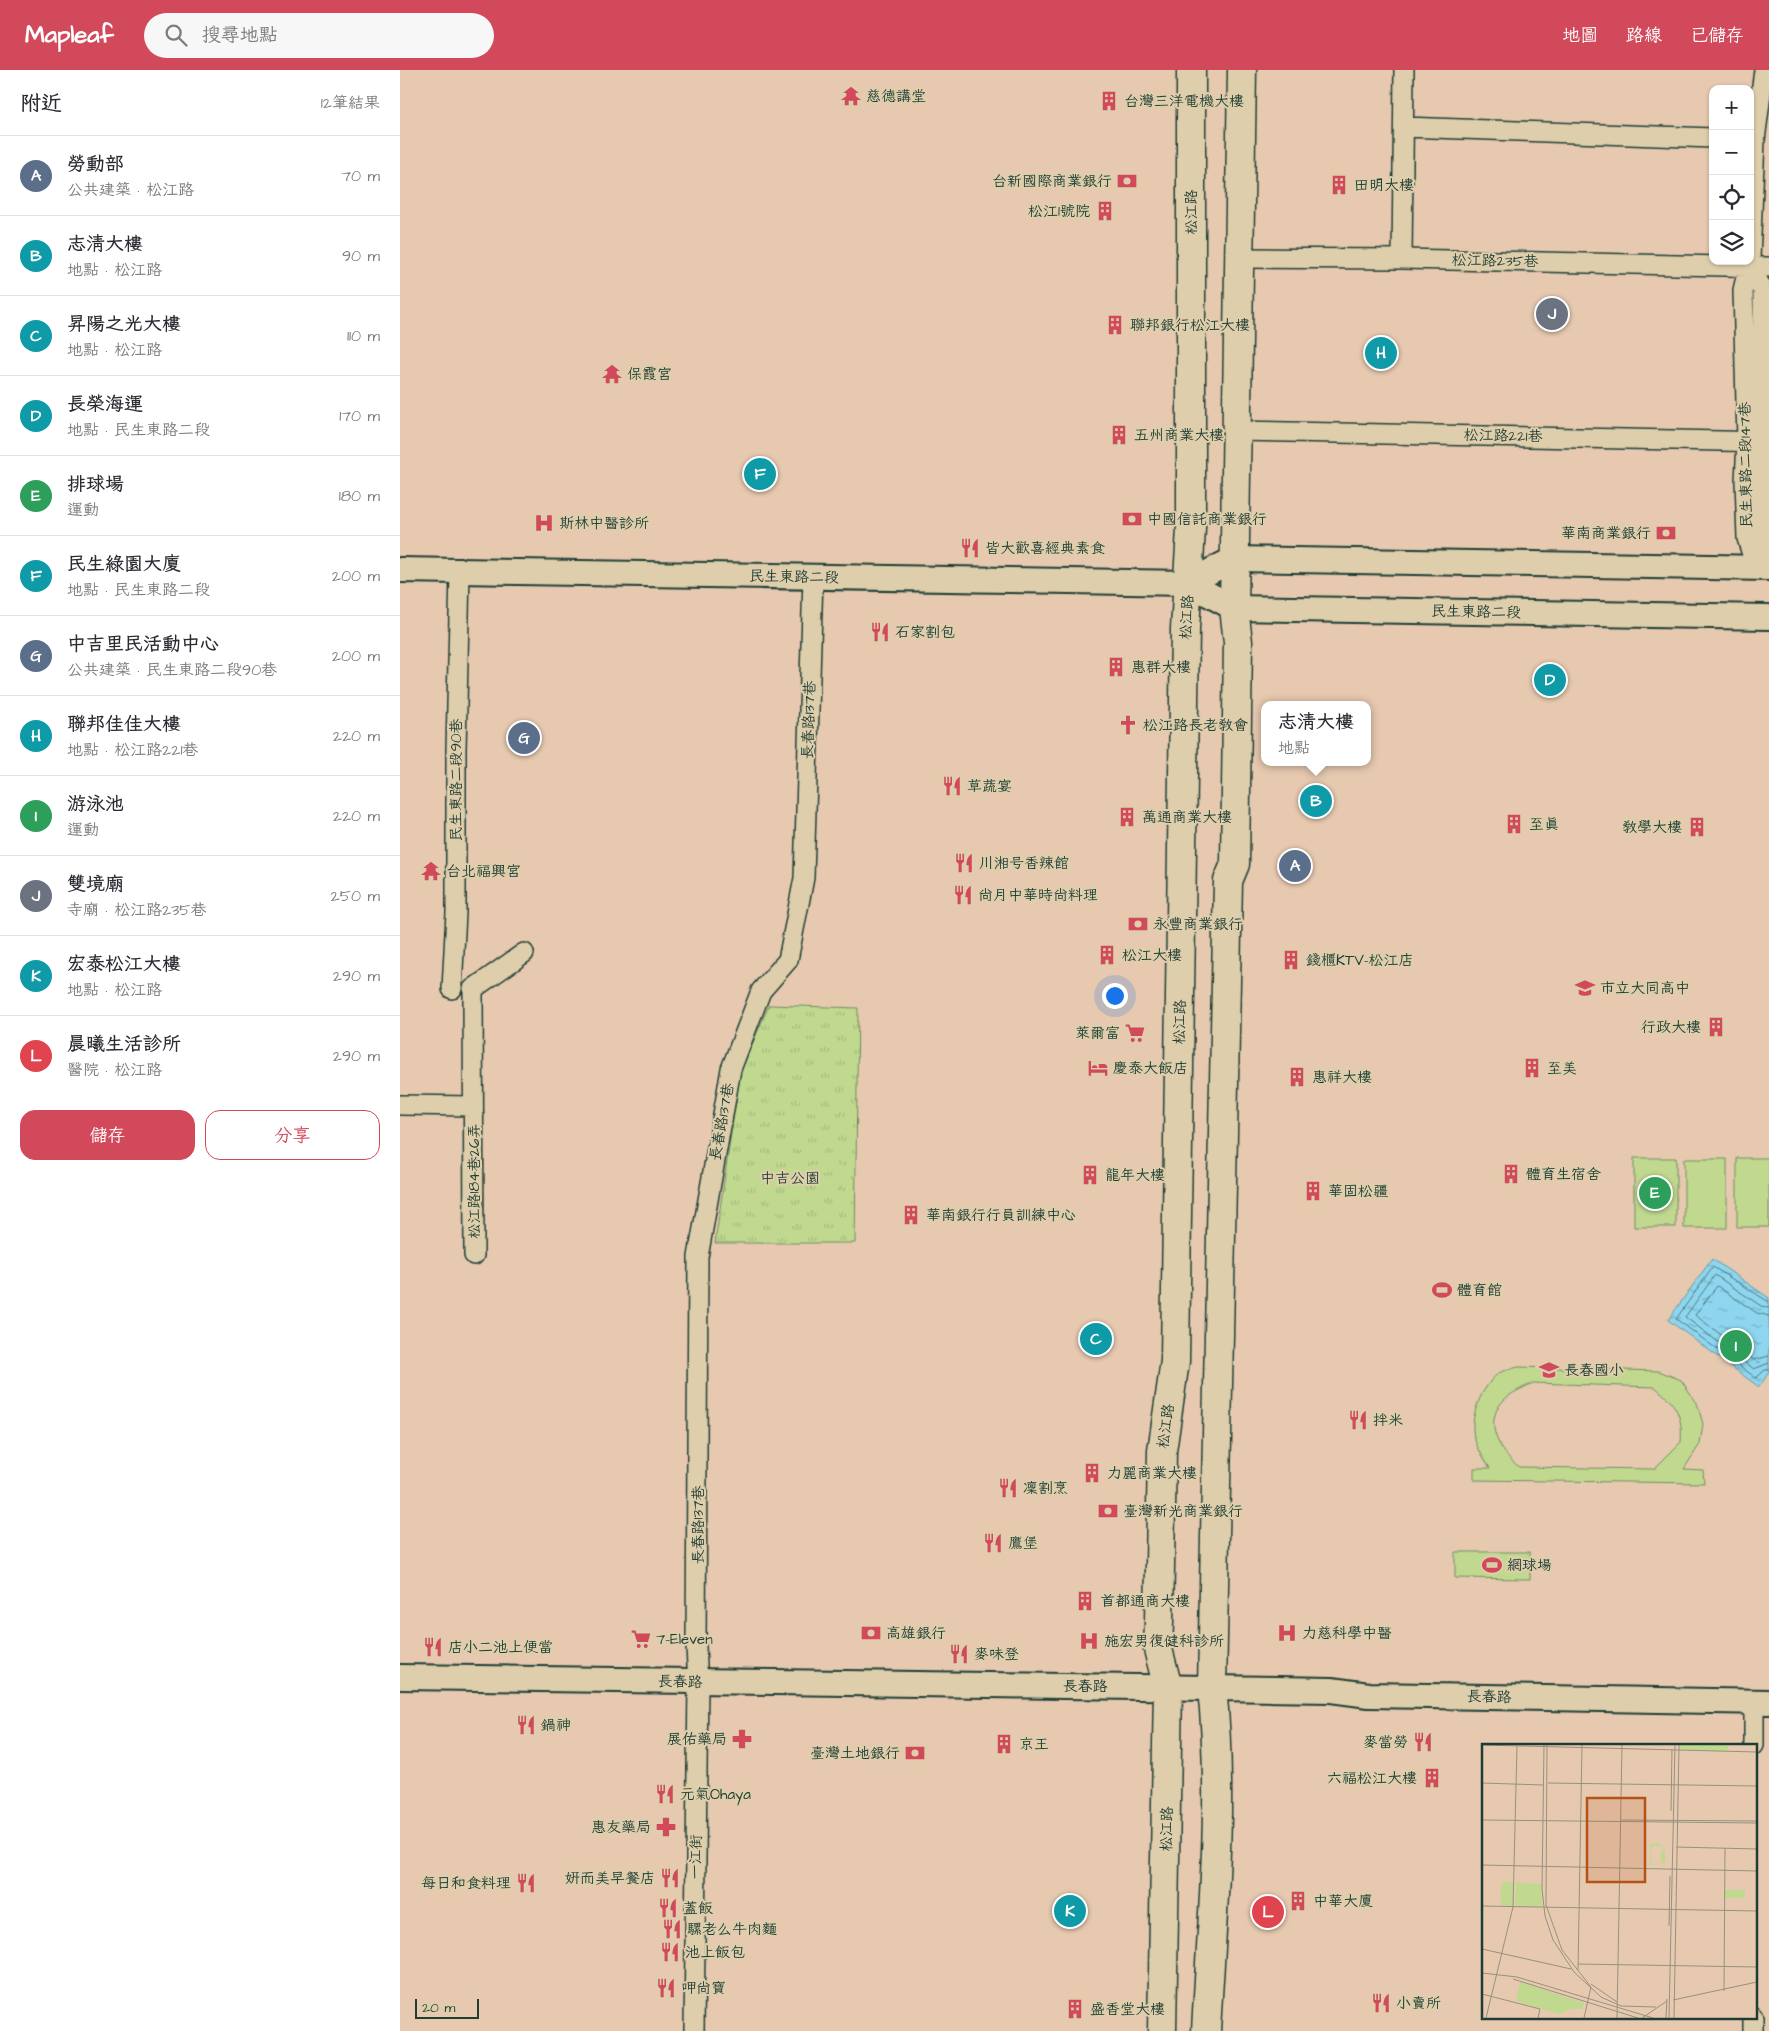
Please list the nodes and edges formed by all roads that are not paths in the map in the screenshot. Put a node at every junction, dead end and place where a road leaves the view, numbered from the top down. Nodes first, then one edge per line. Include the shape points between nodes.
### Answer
1 (1191, 70) edge
2 (1242, 70) edge
3 (1404, 70) edge
4 (1764, 70) edge
5 (1404, 127) junction
6 (1709, 138) edge
7 (1758, 140) edge
8 (1753, 220) edge
9 (1239, 258) junction
10 (1402, 259) junction
11 (1709, 262) edge
12 (1754, 263) edge
13 (1749, 265) edge
14 (1769, 267) edge
15 (1236, 431) junction
16 (1760, 441) edge
17 (1234, 559) junction
18 (1763, 568) edge
19 (400, 570) edge
20 (460, 571) junction
21 (813, 577) junction
22 (1188, 583) junction
23 (1234, 608) junction
24 (1769, 617) edge
25 (524, 953) dead end
26 (452, 989) dead end
27 (400, 1105) edge
28 (473, 1106) junction
29 (474, 1256) dead end
30 (400, 1677) edge
31 (698, 1683) junction
32 (1168, 1688) junction
33 (1212, 1688) junction
34 (1762, 1701) edge
35 (1754, 1744) edge
36 (1753, 2018) edge
37 (694, 2031) edge
38 (1162, 2031) edge
39 (1206, 2031) edge
40 (1753, 2031) edge

1 - 22 main road, 松江路 via 1192,490
2 - 9 main road
3 - 5 street
4 - 7 street, 民生東路二段147巷
5 - 6 street
5 - 10 street
7 - 8 street, 民生東路二段147巷
9 - 10 street, 松江路235巷
9 - 15 main road
10 - 11 street, 松江路235巷
12 - 14 street, 松江路235巷
13 - 16 street, 民生東路二段147巷 via 1743,290
15 - 16 street, 松江路221巷
15 - 17 main road
16 - 18 street, 民生東路二段147巷 via 1747,538
17 - 18 street, 民生東路二段
17 - 22 street, 民生東路二段
17 - 23 main road
19 - 20 street, 民生東路二段
20 - 21 street, 民生東路二段
20 - 26 street, 民生東路二段90巷 via 456,913
21 - 22 street, 民生東路二段
21 - 31 street, 長春路137巷 via 804,878 788,960 761,991 731,1069 698,1257
22 - 23 street, 民生東路二段
22 - 32 main road, 松江路 via 1175,1361 1162,1450 1158,1649
23 - 24 street, 民生東路二段
23 - 33 main road via 1238,642 1235,864 1228,880
25 - 28 street, 松江路184巷26弄 via 473,989
27 - 28 street, 松江路184巷26弄
28 - 29 street, 松江路184巷26弄
30 - 31 street, 長春路
31 - 32 street, 長春路
31 - 37 street, 一江街
32 - 33 street, 長春路
32 - 38 main road, 松江路
33 - 34 street, 長春路 via 1331,1690 1379,1695
33 - 39 main road via 1217,1735 1211,1975
34 - 35 street
36 - 40 street

